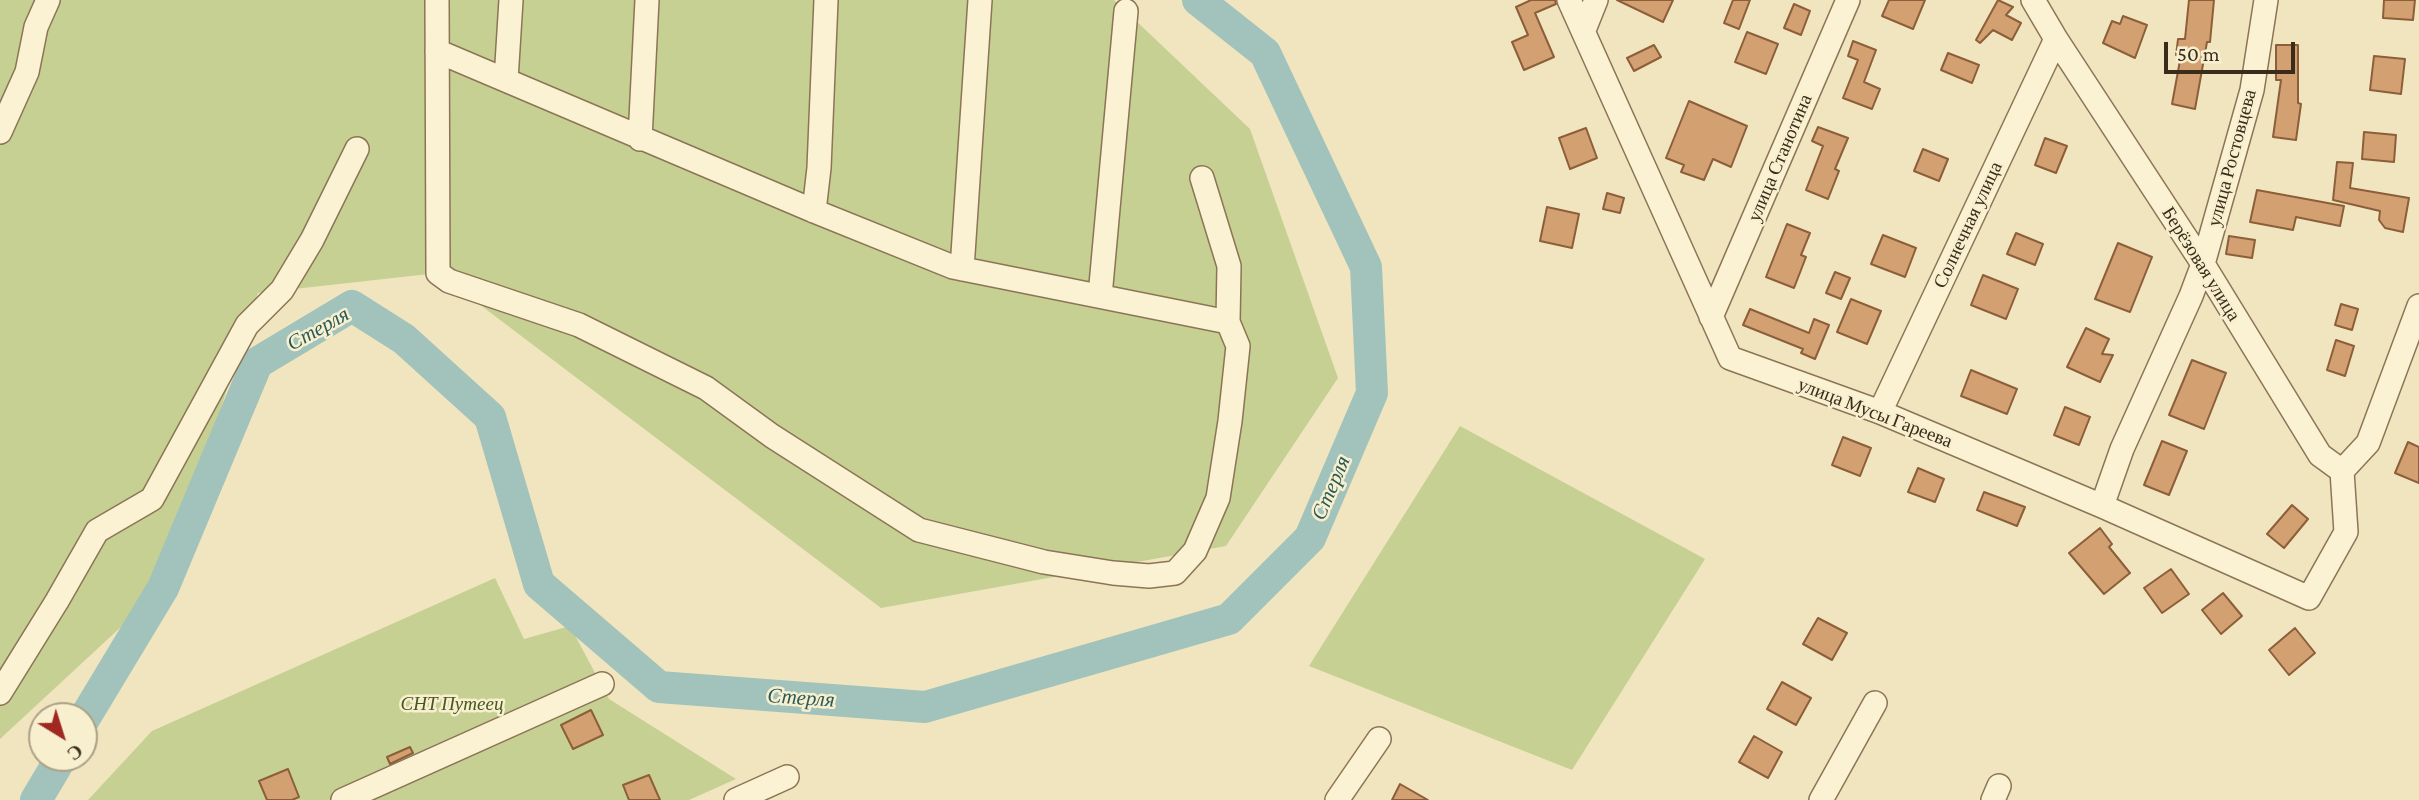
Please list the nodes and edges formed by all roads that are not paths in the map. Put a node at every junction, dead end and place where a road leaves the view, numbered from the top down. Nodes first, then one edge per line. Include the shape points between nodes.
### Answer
1 (48, 0) edge
2 (437, 0) edge
3 (511, 0) edge
4 (647, 0) edge
5 (826, 0) edge
6 (980, 0) edge
7 (1569, 0) edge
8 (1596, 0) edge
9 (1848, 0) edge
10 (2266, 0) edge
11 (2035, 1) edge
12 (1126, 11) dead end
13 (1584, 30) junction
14 (2056, 39) junction
15 (437, 51) junction
16 (506, 80) junction
17 (0, 132) edge
18 (640, 139) junction
19 (357, 149) dead end
20 (1202, 178) dead end
21 (814, 211) junction
22 (2203, 264) junction
23 (962, 269) junction
24 (1100, 296) junction
25 (2419, 306) edge
26 (1711, 317) junction
27 (1228, 322) junction
28 (1881, 412) junction
29 (2342, 471) junction
30 (2102, 506) junction
31 (602, 684) dead end
32 (0, 693) edge
33 (1875, 703) dead end
34 (1379, 739) dead end
35 (787, 778) dead end
36 (343, 800) edge
37 (736, 800) edge
38 (1338, 800) edge
39 (1821, 800) edge

1 - 17 street via 36,27 27,72
2 - 15 street
3 - 16 street
4 - 18 street
5 - 21 street
6 - 23 street
7 - 13 street, улица Мусы Гареева
8 - 13 street
9 - 26 street, улица Станотина
10 - 22 street, улица Ростовцева via 2252,90
11 - 14 street, Берёзовая улица
12 - 24 street
13 - 26 street, улица Мусы Гареева
14 - 22 street, Берёзовая улица
14 - 28 street, Солнечная улица
15 - 16 street
15 - 27 street via 438,273 449,281 579,326 706,388 919,530 1044,562 1125,574 1175,573 1195,551 1218,498 1238,346
16 - 18 street
18 - 21 street
19 - 32 street via 312,240 282,290 247,325 152,499 97,531
20 - 27 street via 1230,266
21 - 23 street
22 - 29 street, Берёзовая улица via 2320,455
22 - 30 street, улица Ростовцева
23 - 24 street
24 - 27 street
25 - 29 street via 2368,443
26 - 28 street, улица Мусы Гареева via 1730,358
28 - 30 street, улица Мусы Гареева
29 - 30 street, улица Мусы Гареева via 2346,532 2309,598
31 - 36 street
33 - 39 street
34 - 38 street
35 - 37 street

